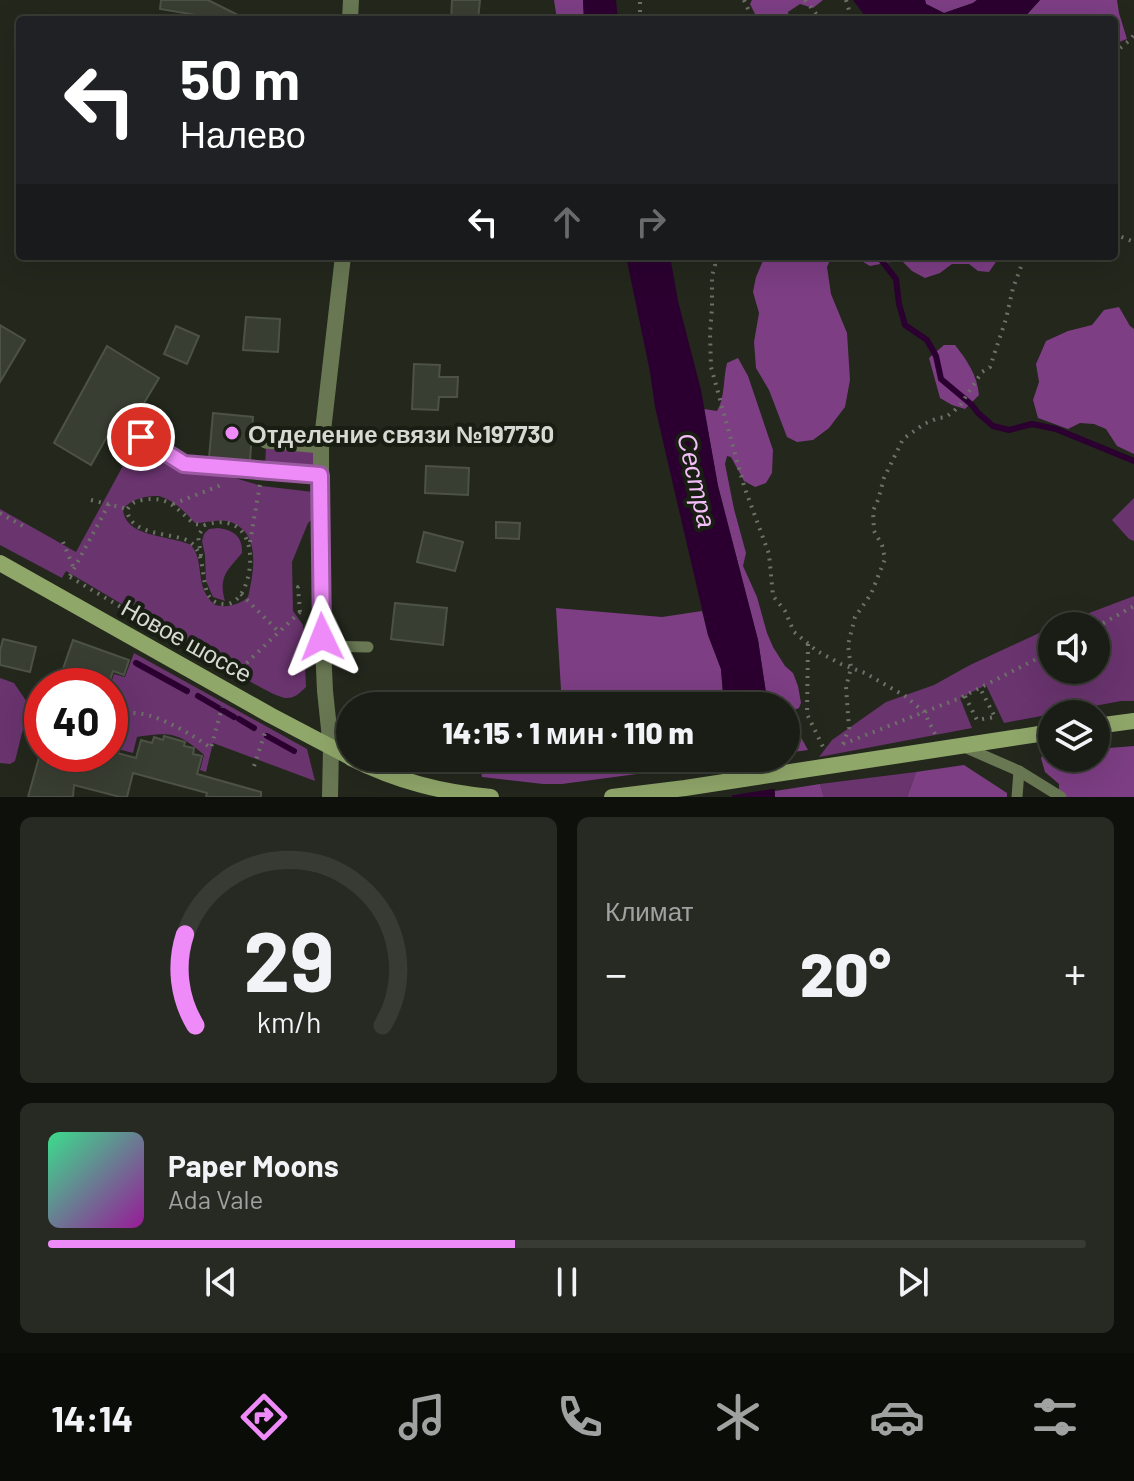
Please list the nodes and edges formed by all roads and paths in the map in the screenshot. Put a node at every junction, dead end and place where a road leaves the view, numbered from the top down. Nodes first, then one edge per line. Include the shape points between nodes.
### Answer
1 (805, 0) edge
2 (818, 16) edge
3 (1134, 35) edge
4 (1118, 50) edge
5 (343, 260) edge
6 (714, 260) edge
7 (1024, 260) edge
8 (141, 437) dead end
9 (265, 443) dead end
10 (321, 448) junction
11 (247, 470) junction
12 (262, 471) junction
13 (320, 475) junction
14 (91, 500) dead end
15 (109, 504) junction
16 (172, 505) junction
17 (127, 509) junction
18 (0, 513) edge
19 (205, 525) junction
20 (23, 526) dead end
21 (63, 542) dead end
22 (249, 545) junction
23 (201, 556) junction
24 (0, 563) edge
25 (74, 570) junction
26 (241, 594) junction
27 (60, 596) junction
28 (1134, 606) edge
29 (300, 612) dead end
30 (1110, 619) edge
31 (279, 632) junction
32 (808, 644) junction
33 (322, 646) junction
34 (368, 647) dead end
35 (1038, 658) edge
36 (851, 668) junction
37 (234, 675) dead end
38 (980, 688) junction
39 (964, 695) junction
40 (224, 700) dead end
41 (924, 712) junction
42 (128, 713) edge
43 (1134, 721) edge
44 (266, 724) dead end
45 (1110, 724) edge
46 (1038, 734) edge
47 (843, 744) junction
48 (960, 745) junction
49 (331, 748) junction
50 (939, 748) junction
51 (336, 750) edge
52 (835, 750) dead end
53 (825, 751) dead end
54 (254, 766) dead end
55 (1019, 771) junction
56 (382, 772) edge
57 (330, 797) edge
58 (491, 797) edge
59 (612, 797) edge
60 (1017, 797) edge
61 (1061, 797) edge

1 - 2 path
3 - 4 path
5 - 10 street
6 - 32 path via 711,367 769,554 773,596 794,632
7 - 36 path via 990,367 954,411 903,439 884,478 873,511 885,559 855,617 848,645
8 - 11 lane via 184,464
9 - 10 lane
10 - 13 street
11 - 12 lane
11 - 16 path
12 - 13 lane
12 - 22 path
13 - 33 street
14 - 15 path
15 - 17 path
15 - 25 path
16 - 17 path via 145,499
16 - 19 path via 194,524
17 - 23 path via 135,525 187,540
18 - 20 path
19 - 22 path via 231,524
19 - 23 path via 198,536
21 - 25 path
22 - 26 path via 251,561
23 - 26 path via 204,587 214,600 226,604
24 - 27 main road, Новое шоссе
25 - 27 path
26 - 31 path
27 - 49 main road, Новое шоссе
28 - 30 path
29 - 31 path
31 - 37 path
32 - 36 path
32 - 53 path via 807,714
33 - 34 lane
33 - 49 street
35 - 38 path
36 - 41 path
36 - 47 path via 846,687 849,728
38 - 39 path
38 - 39 path via 995,717 977,720
39 - 41 path
40 - 42 path via 211,748 190,734
41 - 47 path
41 - 50 path
43 - 45 main road
44 - 54 path
46 - 48 main road
47 - 52 path
48 - 50 main road
48 - 55 lane
49 - 51 main road, Новое шоссе
49 - 57 street
50 - 59 main road
55 - 60 lane
55 - 61 lane
56 - 58 main road, Новое шоссе via 455,794

